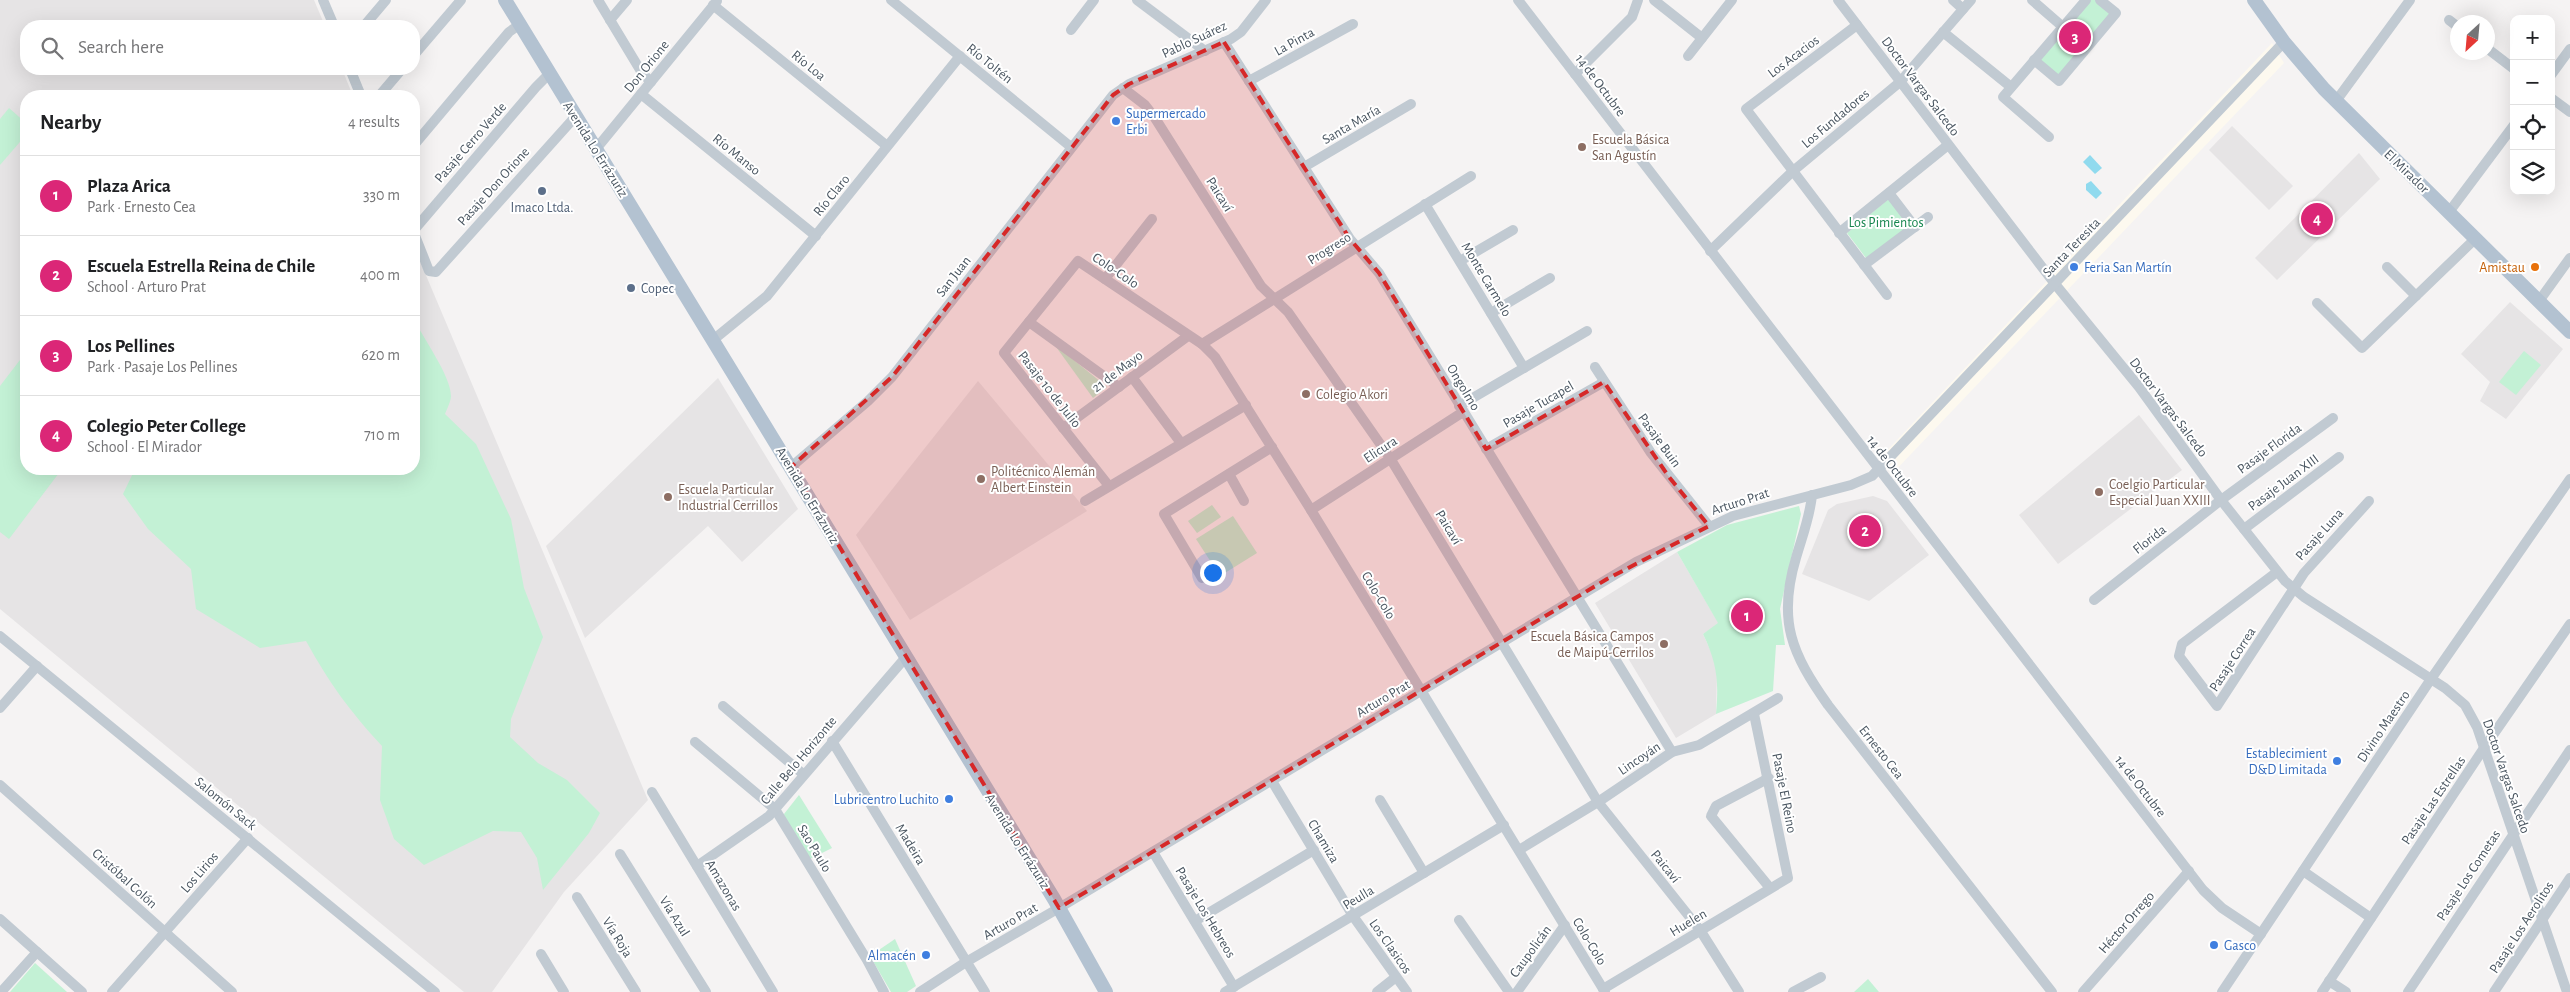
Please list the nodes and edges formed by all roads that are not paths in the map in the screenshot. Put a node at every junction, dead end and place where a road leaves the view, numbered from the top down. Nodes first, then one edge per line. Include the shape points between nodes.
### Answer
1 (324, 0) edge
2 (386, 0) edge
3 (461, 0) edge
4 (505, 0) edge
5 (598, 0) edge
6 (627, 0) edge
7 (891, 0) edge
8 (1094, 0) edge
9 (1137, 0) edge
10 (1266, 0) edge
11 (1518, 0) edge
12 (1638, 0) edge
13 (1654, 0) edge
14 (1732, 0) edge
15 (1838, 0) edge
16 (1953, 0) edge
17 (1971, 0) edge
18 (2032, 0) edge
19 (2086, 0) edge
20 (2100, 0) edge
21 (2254, 0) edge
22 (2410, 0) edge
23 (715, 3) edge
24 (1963, 9) junction
25 (332, 20) edge
26 (369, 20) edge
27 (610, 20) junction
28 (1353, 24) dead end
29 (519, 25) junction
30 (1857, 25) junction
31 (2063, 27) junction
32 (1071, 30) dead end
33 (1943, 32) junction
34 (1702, 38) junction
35 (1224, 42) junction
36 (2284, 42) junction
37 (420, 48) edge
38 (2570, 49) edge
39 (1205, 51) junction
40 (2495, 54) edge
41 (960, 56) junction
42 (1688, 56) dead end
43 (2034, 60) junction
44 (2510, 66) edge
45 (2555, 70) edge
46 (549, 74) junction
47 (1575, 74) junction
48 (352, 75) edge
49 (397, 75) edge
50 (1249, 81) junction
51 (651, 82) junction
52 (1900, 82) junction
53 (2011, 87) junction
54 (1123, 88) junction
55 (359, 90) edge
56 (383, 90) edge
57 (641, 94) junction
58 (2336, 101) junction
59 (2555, 101) edge
60 (1411, 104) dead end
61 (2570, 112) edge
62 (575, 117) junction
63 (2510, 130) edge
64 (2049, 137) dead end
65 (420, 138) edge
66 (1948, 145) junction
67 (887, 146) junction
68 (1071, 147) junction
69 (596, 149) junction
70 (1304, 167) junction
71 (1793, 171) junction
72 (1471, 176) dead end
73 (1889, 193) junction
74 (1425, 204) junction
75 (2449, 212) junction
76 (1928, 217) dead end
77 (1152, 219) dead end
78 (420, 225) edge
79 (1915, 227) junction
80 (1513, 230) dead end
81 (1840, 233) junction
82 (816, 236) junction
83 (2476, 238) junction
84 (420, 246) edge
85 (1357, 247) junction
86 (1710, 251) junction
87 (2570, 258) edge
88 (1078, 261) joint
89 (1460, 261) junction
90 (1864, 266) junction
91 (2387, 267) dead end
92 (1550, 278) dead end
93 (1105, 279) junction
94 (2055, 284) junction
95 (1887, 295) dead end
96 (2416, 296) junction
97 (1274, 298) junction
98 (2539, 301) junction
99 (2317, 303) dead end
100 (1491, 313) junction
101 (1029, 322) junction
102 (1587, 331) dead end
103 (2570, 332) edge
104 (1188, 336) junction
105 (713, 340) junction
106 (1202, 344) junction
107 (1595, 367) dead end
108 (1524, 368) junction
109 (1132, 377) junction
110 (1604, 382) junction
111 (1119, 387) junction
112 (1246, 405) junction
113 (1461, 409) junction
114 (2333, 418) dead end
115 (1063, 428) junction
116 (1181, 443) junction
117 (1272, 447) junction
118 (1486, 449) junction
119 (2339, 457) dead end
120 (1390, 458) junction
121 (791, 467) junction
122 (1880, 471) junction
123 (1229, 474) junction
124 (2568, 484) edge
125 (1110, 486) junction
126 (1812, 495) junction
127 (1244, 500) dead end
128 (2221, 500) junction
129 (2369, 500) dead end
130 (1085, 501) dead end
131 (1311, 510) junction
132 (1709, 526) junction
133 (2244, 530) junction
134 (2277, 572) junction
135 (1202, 578) dead end
136 (2294, 589) junction
137 (1579, 596) junction
138 (2094, 600) dead end
139 (2570, 624) edge
140 (0, 636) edge
141 (1502, 642) junction
142 (906, 657) junction
143 (37, 666) junction
144 (2431, 678) junction
145 (1422, 691) junction
146 (1778, 698) dead end
147 (723, 706) dead end
148 (0, 708) edge
149 (1754, 714) junction
150 (832, 741) junction
151 (695, 742) dead end
152 (2484, 748) junction
153 (2570, 750) edge
154 (1672, 752) junction
155 (803, 774) junction
156 (1769, 778) junction
157 (1272, 780) junction
158 (0, 785) edge
159 (652, 792) dead end
160 (1380, 800) dead end
161 (1598, 802) junction
162 (775, 809) junction
163 (1504, 825) junction
164 (2512, 834) junction
165 (248, 838) junction
166 (1314, 850) junction
167 (1519, 850) junction
168 (1153, 852) junction
169 (620, 854) dead end
170 (697, 866) junction
171 (2189, 871) junction
172 (2303, 871) junction
173 (1424, 873) junction
174 (1788, 878) joint
175 (2570, 878) edge
176 (1770, 888) junction
177 (577, 897) dead end
178 (1059, 908) junction
179 (1353, 916) junction
180 (2371, 918) junction
181 (0, 919) edge
182 (1459, 920) dead end
183 (2542, 920) junction
184 (1195, 921) junction
185 (1566, 925) junction
186 (1700, 930) junction
187 (165, 932) junction
188 (2261, 934) junction
189 (37, 952) junction
190 (541, 954) dead end
191 (966, 962) junction
192 (1821, 976) dead end
193 (1396, 977) junction
194 (2329, 981) junction
195 (1230, 989) edge
196 (1604, 990) edge
197 (1, 992) edge
198 (82, 992) edge
199 (112, 992) edge
200 (232, 992) edge
201 (435, 992) edge
202 (564, 992) edge
203 (636, 992) edge
204 (706, 992) edge
205 (773, 992) edge
206 (884, 992) edge
207 (920, 992) edge
208 (985, 992) edge
209 (1106, 992) edge
210 (1377, 992) edge
211 (1407, 992) edge
212 (1508, 992) edge
213 (1517, 992) edge
214 (1738, 992) edge
215 (1793, 992) edge
216 (2052, 992) edge
217 (2084, 992) edge
218 (2222, 992) edge
219 (2322, 992) edge
220 (2346, 992) edge
221 (2408, 992) edge
222 (2494, 992) edge
223 (2567, 992) edge

1 - 25 street
2 - 26 street
3 - 37 street
4 - 29 main road, Avenida Lo Errázuriz
5 - 27 street
6 - 27 street
7 - 41 street, Río Toltén
8 - 32 street
9 - 39 street
10 - 35 street, Pablo Suárez via 1240,32
11 - 47 street, 14 de Octubre
12 - 47 street via 1632,17
13 - 34 street
14 - 34 street
15 - 30 street, Doctor Vargas Salcedo
16 - 24 street
17 - 24 street, Los Fundadores
18 - 31 street
19 - 31 street
20 - 43 street via 2116,13 2058,81
21 - 36 main road, El Mirador
22 - 58 street
23 - 51 street, Don Orione
23 - 67 street, Río Loa
24 - 33 street, Los Fundadores
27 - 51 street via 642,73
28 - 50 street, La Pinta
29 - 46 main road, Avenida Lo Errázuriz
29 - 65 street via 509,32
30 - 52 street, Doctor Vargas Salcedo
30 - 71 street, Los Acacios via 1746,109
31 - 43 street
33 - 52 street, Los Fundadores
33 - 53 street
34 - 42 street
35 - 39 street, Pablo Suárez
35 - 50 street, Ongolmo
36 - 58 main road, El Mirador
36 - 94 street, Santa Teresita
38 - 45 street
39 - 54 street, Pablo Suárez
40 - 44 street
41 - 67 street, Río Claro
41 - 68 street, Río Toltén
43 - 53 street
46 - 62 main road, Avenida Lo Errázuriz
46 - 78 street, Pasaje Cerro Verde via 468,164
47 - 86 street, 14 de Octubre
48 - 55 street
49 - 56 street
50 - 70 street, Ongolmo
51 - 57 street, Don Orione
52 - 66 street, Doctor Vargas Salcedo
52 - 71 street, Los Fundadores
53 - 64 street via 2003,97
54 - 68 street, San Juan via 1108,100
54 - 97 street, Paicaví via 1155,118 1261,286
57 - 69 street, Don Orione
57 - 82 street, Río Manso
58 - 75 main road, El Mirador
59 - 61 street
60 - 70 street, Santa María
62 - 69 main road, Avenida Lo Errázuriz
62 - 84 street, Pasaje Don Orione via 437,271 432,273
63 - 75 street
66 - 73 street
66 - 94 street, Doctor Vargas Salcedo
67 - 82 street, Río Claro
68 - 121 street, San Juan via 882,388
69 - 105 main road, Avenida Lo Errázuriz
70 - 85 street, Ongolmo
71 - 81 street
71 - 86 street, Los Fundadores
72 - 74 street, Progreso
73 - 79 street
73 - 81 street
74 - 85 street, Progreso
74 - 89 street, Monte Carmelo
75 - 83 main road, El Mirador
76 - 79 street
77 - 93 street
79 - 90 street
80 - 89 street
81 - 90 street
82 - 105 street, Río Claro via 759,304
83 - 96 street
83 - 98 main road, El Mirador
85 - 97 street, Progreso
85 - 113 street, Ongolmo via 1379,273
86 - 122 street, 14 de Octubre
87 - 98 street
88 - 93 street, Colo-Colo
88 - 101 street, Pasaje 10 de Julio
89 - 100 street, Monte Carmelo
90 - 95 street
91 - 96 street
92 - 100 street
93 - 104 street, Colo-Colo
94 - 122 street, Santa Teresita
94 - 128 street, Doctor Vargas Salcedo via 2139,387
96 - 99 street via 2362,348
97 - 106 street, Progreso
97 - 120 street, Paicaví via 1288,312
98 - 103 main road, El Mirador
100 - 108 street, Monte Carmelo
101 - 111 street
101 - 115 street, Pasaje 10 de Julio via 1004,353
102 - 108 street, Elicura
104 - 106 street, Colo-Colo
104 - 109 street, 21 de Mayo
105 - 121 main road, Avenida Lo Errázuriz
106 - 112 street, Colo-Colo via 1215,357
107 - 110 street, Pasaje Buin
108 - 113 street, Elicura
109 - 111 street, 21 de Mayo
109 - 116 street
110 - 118 street, Pasaje Tucapel
110 - 132 street, Pasaje Buin via 1651,453
111 - 115 street, 21 de Mayo
112 - 116 street
112 - 117 street, Colo-Colo
113 - 118 street, Ongolmo
113 - 120 street, Elicura
114 - 128 street, Pasaje Florida
115 - 125 street, Pasaje 10 de Julio
116 - 125 street
117 - 123 street
117 - 131 street, Colo-Colo
118 - 137 street, Ongolmo
119 - 133 street, Pasaje Juan XIII
120 - 131 street, Elicura
120 - 141 street, Paicaví
121 - 142 main road, Avenida Lo Errázuriz
122 - 126 street, Arturo Prat via 1860,482
122 - 171 street, 14 de Octubre
123 - 127 street
123 - 135 street via 1164,514
124 - 144 street, Divino Maestro
125 - 130 street
126 - 132 street, Arturo Prat via 1747,511
126 - 216 street, Ernesto Cea via 1809,516 1794,562 1786,608 1789,633 1797,654 1828,706
128 - 133 street, Doctor Vargas Salcedo
128 - 138 street, Florida
129 - 136 street, Pasaje Luna via 2304,573
131 - 145 street, Colo-Colo
132 - 137 street, Arturo Prat via 1636,562
133 - 134 street, Doctor Vargas Salcedo
134 - 136 street, Doctor Vargas Salcedo
134 - 136 street, Pasaje Correa via 2182,644 2178,651 2217,706
136 - 144 street, Doctor Vargas Salcedo
137 - 141 street, Arturo Prat
137 - 154 street, Ongolmo
139 - 152 street, Pasaje Las Estrellas
140 - 143 street, Salomón Sack
141 - 145 street, Arturo Prat
141 - 161 street, Paicaví
142 - 150 street, Calle Belo Horizonte
142 - 178 main road, Avenida Lo Errázuriz
143 - 148 street
143 - 165 street, Salomón Sack
144 - 152 street, Doctor Vargas Salcedo via 2465,705 2474,719
144 - 172 street, Divino Maestro
145 - 157 street, Arturo Prat
145 - 163 street, Colo-Colo
146 - 149 street, Lincoyán
147 - 155 street
149 - 154 street, Lincoyán via 1694,748
149 - 156 street, Pasaje El Reino
150 - 155 street, Calle Belo Horizonte
150 - 191 street, Madeira
151 - 162 street, Sao Paulo
152 - 164 street, Doctor Vargas Salcedo
152 - 180 street, Pasaje Las Estrellas
153 - 164 street, Pasaje Los Cometas
154 - 161 street, Lincoyán
155 - 162 street, Calle Belo Horizonte
156 - 174 street, Pasaje El Reino
156 - 176 street via 1716,806 1711,816
157 - 166 street, Chamiza
157 - 168 street, Arturo Prat
158 - 187 street, Cristóbal Colón
159 - 170 street, Amazonas
160 - 173 street
161 - 167 street, Lincoyán
161 - 186 street, Paicaví
162 - 170 street, Calle Belo Horizonte via 754,828
162 - 206 street, Sao Paulo
163 - 167 street, Colo-Colo
163 - 173 street, Peulla
164 - 183 street, Doctor Vargas Salcedo
164 - 221 street, Pasaje Los Cometas
165 - 187 street, Los Lirios
165 - 201 street, Salomón Sack
166 - 179 street, Chamiza
166 - 184 street
167 - 185 street, Colo-Colo
168 - 178 street, Arturo Prat
168 - 184 street, Pasaje Los Hebreos
169 - 204 street, Vía Azul
170 - 205 street, Amazonas
171 - 188 street, 14 de Octubre via 2216,904
171 - 217 street, Héctor Orrego
172 - 180 street
172 - 188 street, Divino Maestro
173 - 179 street, Peulla
174 - 176 street, Huelen
175 - 183 street, Pasaje Los Aerolitos
176 - 186 street, Huelen
177 - 203 street, Vía Roja
178 - 191 street, Arturo Prat
178 - 209 main road, Avenida Lo Errázuriz
179 - 193 street, Los Clasicos
179 - 195 street, Peulla
180 - 194 street, Pasaje Las Estrellas
181 - 189 street
182 - 212 street
183 - 222 street, Pasaje Los Aerolitos
183 - 223 street, Doctor Vargas Salcedo
184 - 195 street, Pasaje Los Hebreos
185 - 196 street, Colo-Colo
185 - 213 street, Caupolicán
186 - 196 street, Huelen
186 - 214 street, Paicaví
187 - 199 street, Los Lirios
187 - 200 street, Cristóbal Colón
188 - 218 street, Divino Maestro
189 - 197 street
189 - 198 street
190 - 202 street
191 - 207 street, Arturo Prat
191 - 208 street, Madeira
192 - 215 street
193 - 210 street
193 - 211 street, Los Clasicos
194 - 219 street, Pasaje Las Estrellas
194 - 220 street

